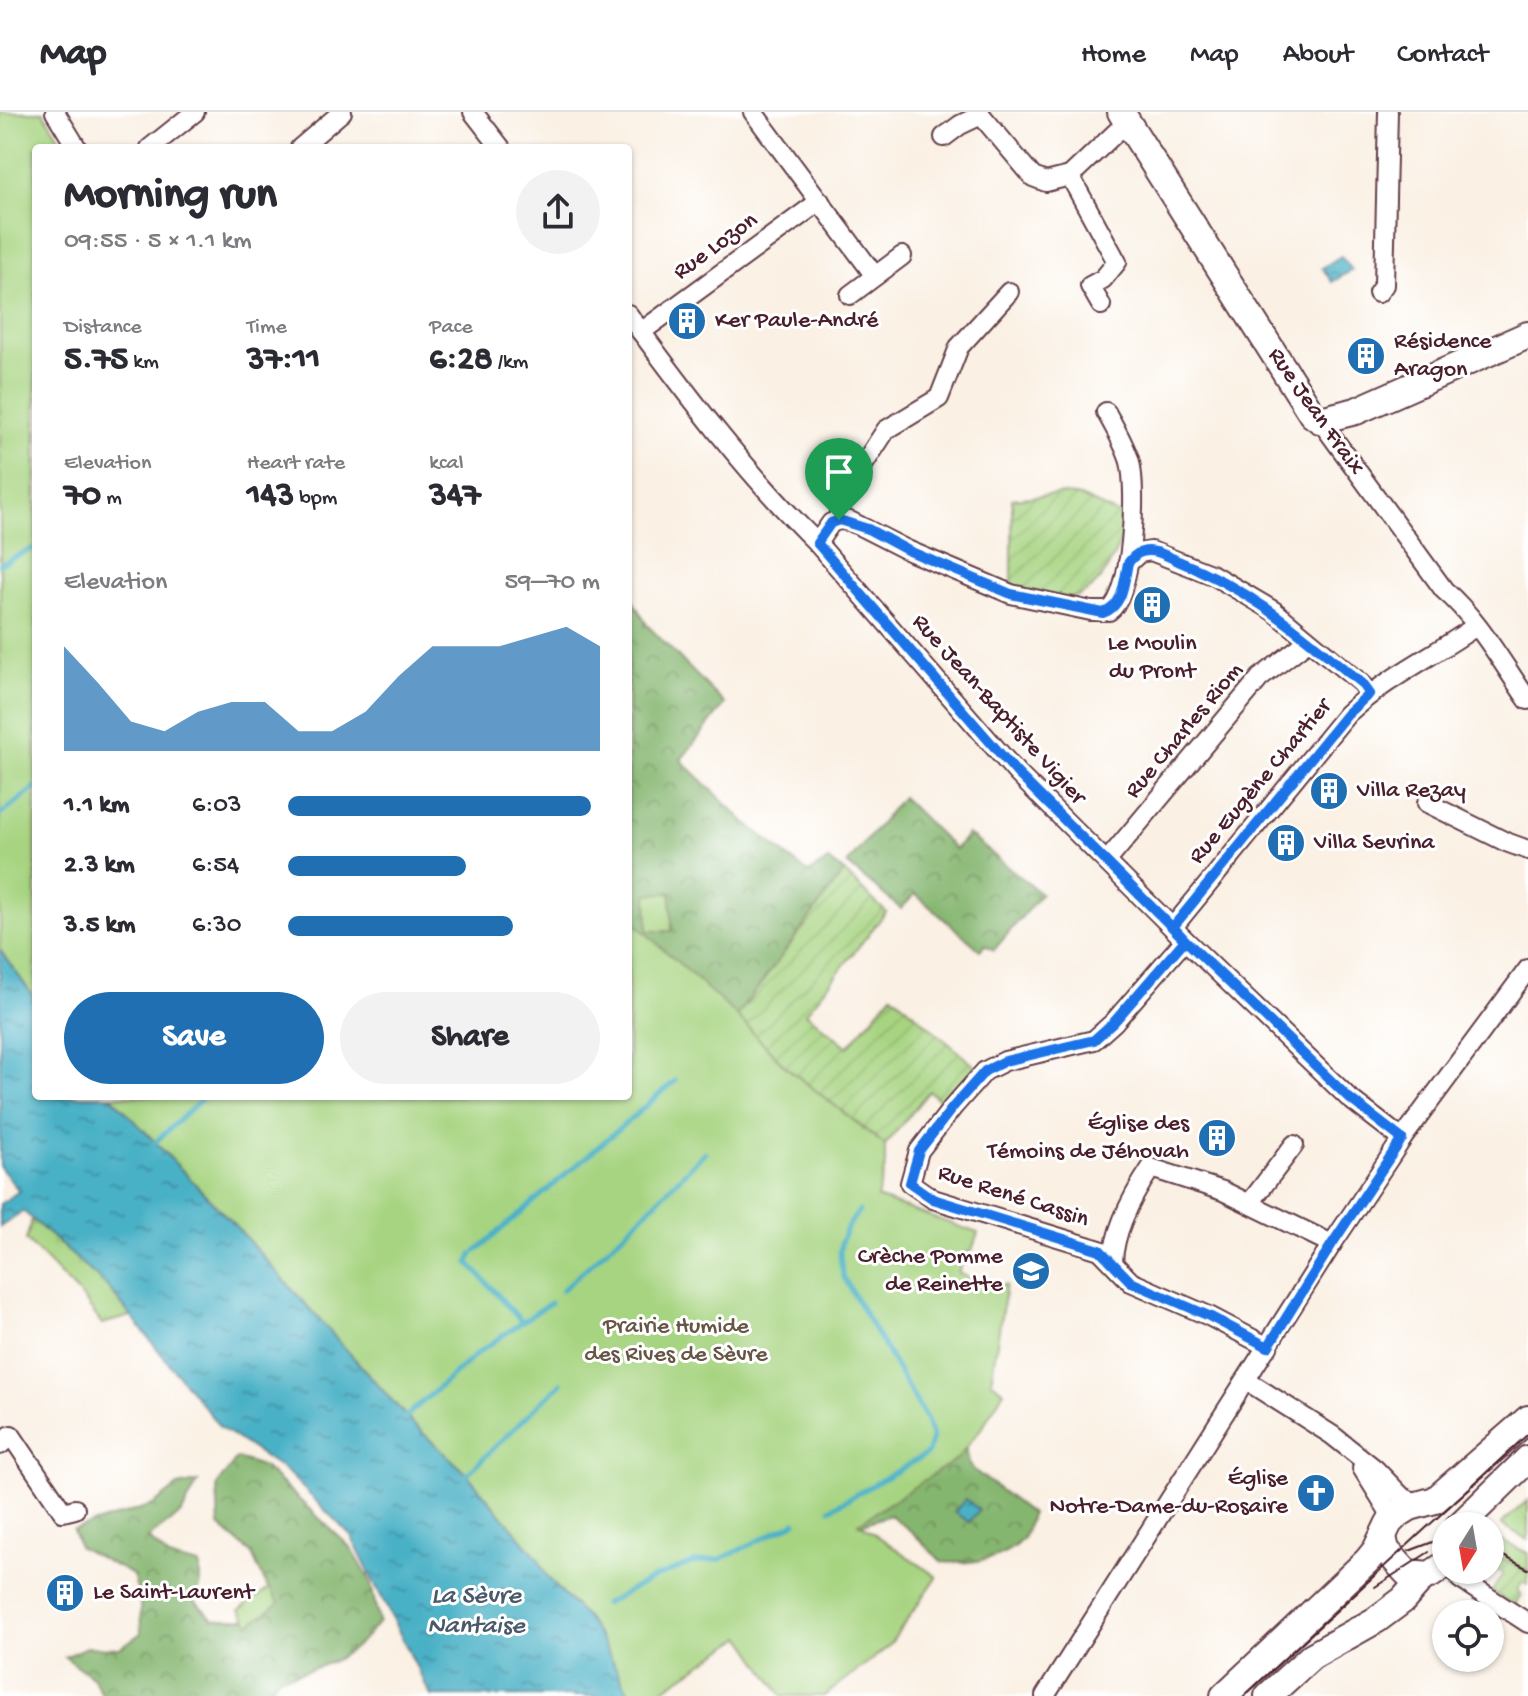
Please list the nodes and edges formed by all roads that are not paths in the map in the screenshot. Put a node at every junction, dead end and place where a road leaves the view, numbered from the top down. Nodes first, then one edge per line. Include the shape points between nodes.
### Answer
1 (55, 112) edge
2 (195, 112) edge
3 (342, 112) edge
4 (473, 112) edge
5 (753, 112) edge
6 (1388, 112) edge
7 (1124, 117) edge
8 (944, 137) dead end
9 (75, 144) edge
10 (154, 144) edge
11 (305, 144) edge
12 (498, 144) edge
13 (1070, 176) junction
14 (820, 201) junction
15 (902, 256) dead end
16 (875, 276) junction
17 (1009, 292) dead end
18 (1378, 293) dead end
19 (850, 295) dead end
20 (1101, 305) dead end
21 (632, 320) edge
22 (641, 332) junction
23 (1528, 335) edge
24 (1106, 412) dead end
25 (1320, 420) junction
26 (839, 520) junction
27 (817, 543) junction
28 (1128, 563) junction
29 (1476, 626) junction
30 (1308, 641) junction
31 (1369, 694) junction
32 (1528, 700) edge
33 (1427, 803) dead end
34 (1528, 850) edge
35 (1107, 861) junction
36 (1179, 934) junction
37 (1528, 969) edge
38 (1402, 1139) junction
39 (1294, 1145) dead end
40 (910, 1183) joint
41 (1250, 1203) junction
42 (1332, 1244) junction
43 (1115, 1264) junction
44 (1268, 1347) junction
45 (1247, 1381) junction
46 (1528, 1419) edge
47 (6, 1440) edge
48 (1352, 1453) junction
49 (1528, 1459) edge
50 (1421, 1505) junction
51 (75, 1509) dead end
52 (1473, 1512) edge
53 (1386, 1530) junction
54 (1432, 1572) edge
55 (1432, 1580) edge
56 (1462, 1584) edge
57 (1528, 1623) edge
58 (1045, 1696) edge
59 (1224, 1696) edge
60 (1268, 1696) edge

1 - 9 street
2 - 10 street
3 - 11 street
4 - 12 street
5 - 14 street
6 - 18 street via 1384,285
7 - 13 street
7 - 25 main road, Rue Jean Fraix
8 - 13 street via 981,115 1033,177 1046,182
13 - 20 street via 1117,262 1090,286
14 - 16 street
14 - 22 street, Rue Lozon
15 - 16 street
16 - 19 street
17 - 26 street via 959,347 939,398 886,430 845,493
21 - 22 street, Rue Jean-Baptiste Vigier
22 - 27 street, Rue Jean-Baptiste Vigier via 786,513
23 - 25 main road via 1356,411
24 - 28 street via 1127,454 1134,488
25 - 29 street, Rue Jean Fraix
26 - 27 street
26 - 28 street via 1011,594 1103,613 1119,601
27 - 35 street, Rue Jean-Baptiste Vigier via 1017,773
28 - 30 street via 1151,551 1213,575 1274,611
29 - 31 street, Rue Eugène Chartier
29 - 32 street, Rue Jean Fraix
30 - 31 street
30 - 35 street, Rue Charles Riom via 1260,678
31 - 36 street, Rue Eugène Chartier via 1347,714
33 - 34 street
35 - 36 street, Rue Jean-Baptiste Vigier
36 - 38 street, Rue Jean-Baptiste Vigier via 1349,1098
36 - 40 street, Rue Eugène Chartier via 1114,1022 1094,1040 1005,1061 985,1071 919,1151
37 - 38 street
38 - 42 street
39 - 41 street
40 - 43 street, Rue René Cassin via 933,1199 1095,1248
41 - 42 street
41 - 43 street via 1151,1168 1125,1216
42 - 44 street
43 - 44 street, Rue René Cassin via 1131,1282
44 - 45 street
45 - 48 street
45 - 58 street
46 - 50 main road via 1435,1500
47 - 51 street via 63,1512
48 - 50 street via 1402,1497
48 - 53 street via 1384,1503
49 - 52 main road
50 - 53 main road via 1403,1511
53 - 54 main road via 1386,1550 1401,1569
53 - 59 main road via 1367,1561
55 - 60 main road via 1320,1651
56 - 57 street

